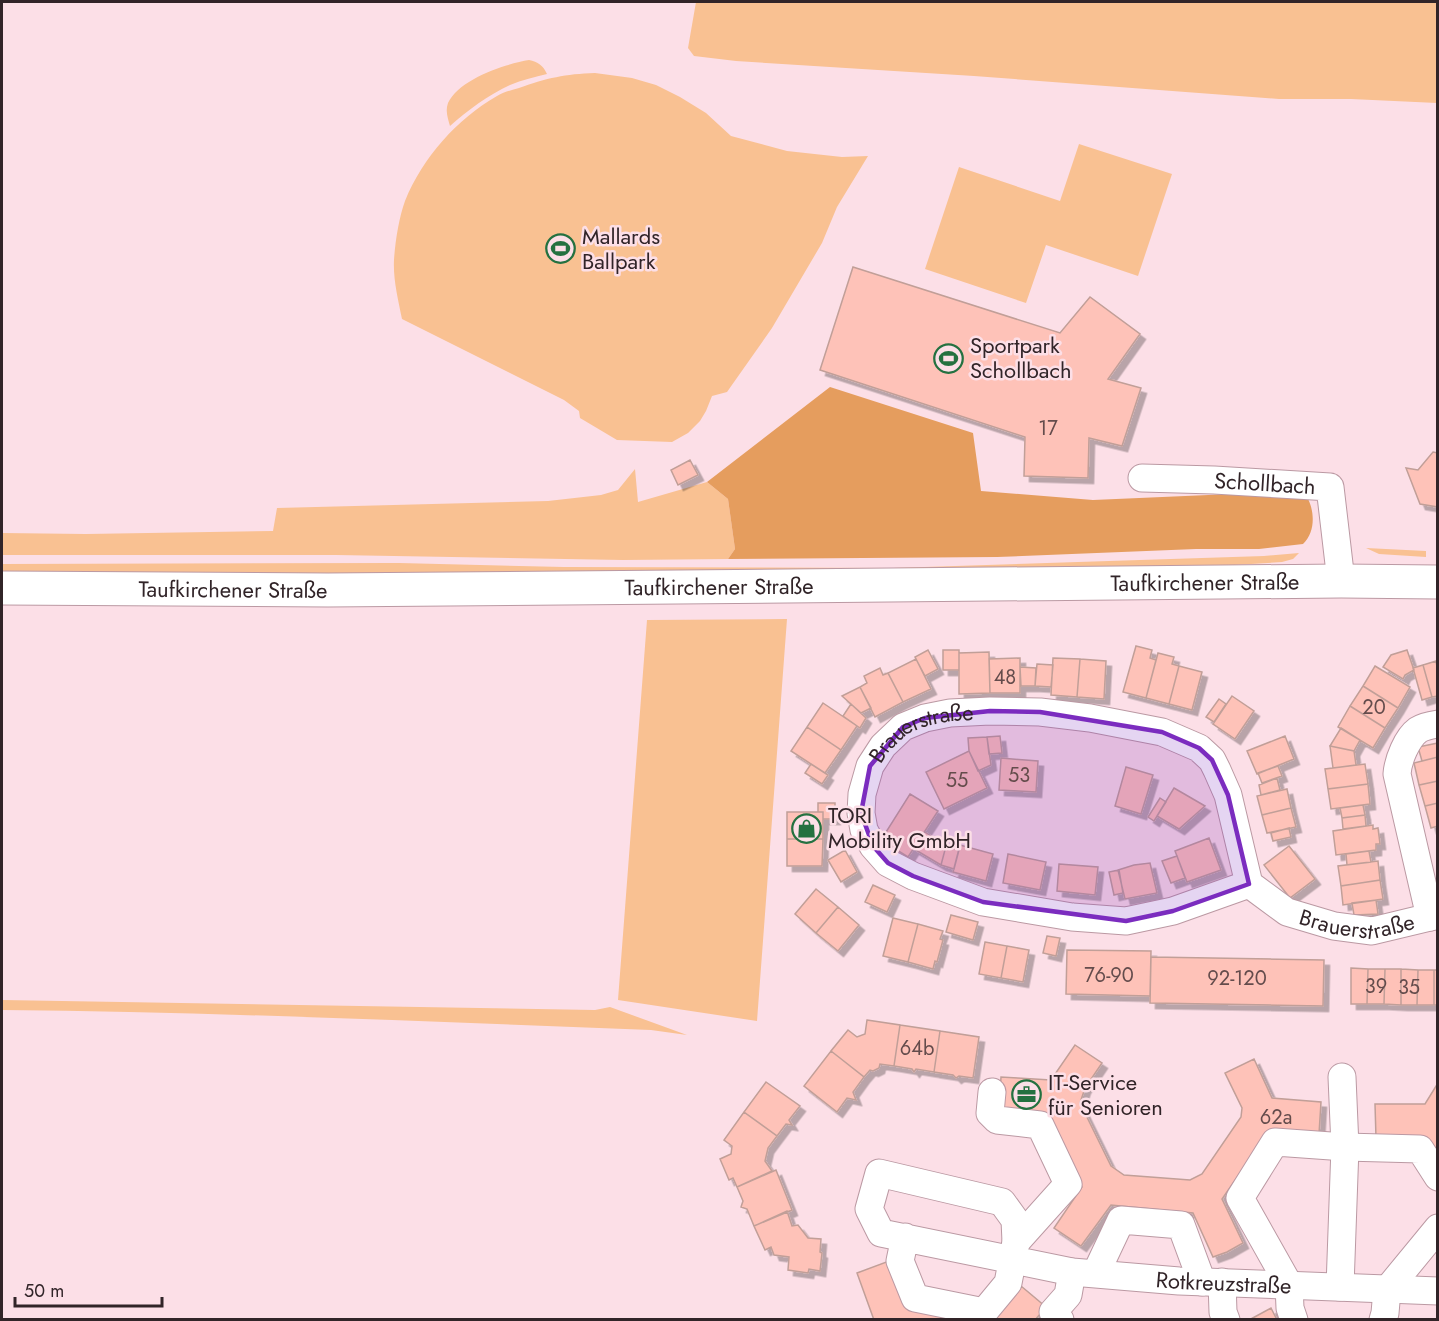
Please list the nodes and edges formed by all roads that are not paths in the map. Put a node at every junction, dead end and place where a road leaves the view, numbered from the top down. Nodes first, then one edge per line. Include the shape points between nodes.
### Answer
1 (1142, 478) dead end
2 (1341, 580) junction
3 (1437, 582) edge
4 (2, 588) edge
5 (1437, 724) edge
6 (1249, 884) junction
7 (1434, 916) edge
8 (1342, 1077) dead end
9 (992, 1092) dead end
10 (1345, 1147) junction
11 (1437, 1177) edge
12 (1437, 1228) edge
13 (905, 1237) junction
14 (1014, 1251) junction
15 (1084, 1273) junction
16 (1212, 1282) junction
17 (1289, 1285) junction
18 (1340, 1287) junction
19 (1387, 1290) junction
20 (1437, 1291) edge
21 (1060, 1320) edge
22 (1226, 1320) edge
23 (1294, 1320) edge
24 (1383, 1320) edge

1 - 2 street, Schollbach via 1330,487
2 - 3 main road, Taufkirchener Straße
2 - 4 main road, Taufkirchener Straße via 328,590
5 - 7 street via 1415,732 1398,761 1396,774
6 - 6 street, Brauerstraße via 1228,795 1212,760 1199,748 1162,732 1040,712 950,713 903,727 870,766 862,794 864,830 888,862 913,876 983,902 1072,917 1126,921 1173,911
6 - 7 street, Brauerstraße via 1287,912 1334,926 1372,931
8 - 10 street
9 - 14 street via 990,1113 997,1120 1040,1125 1068,1184
10 - 11 street via 1420,1149
10 - 17 street via 1275,1142 1240,1197
10 - 18 street
12 - 19 street
13 - 14 street, Rotkreuzstraße
13 - 14 street via 900,1261 915,1298 984,1312 1008,1283
13 - 14 street, Rotkreuzstraße via 882,1233 868,1209 879,1173 1002,1202 1015,1220
14 - 15 street, Rotkreuzstraße
15 - 16 street, Rotkreuzstraße
15 - 16 street via 1121,1220 1181,1225
15 - 21 street via 1053,1312
16 - 17 street, Rotkreuzstraße
16 - 22 street
17 - 18 street, Rotkreuzstraße
17 - 23 street
18 - 19 street, Rotkreuzstraße
19 - 20 street, Rotkreuzstraße
19 - 24 street

